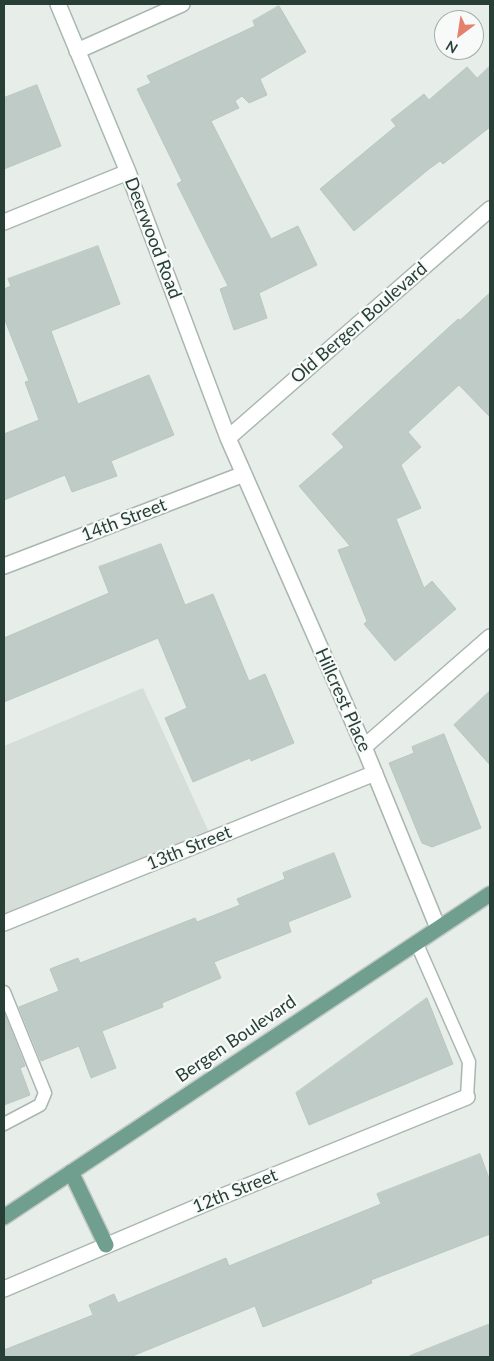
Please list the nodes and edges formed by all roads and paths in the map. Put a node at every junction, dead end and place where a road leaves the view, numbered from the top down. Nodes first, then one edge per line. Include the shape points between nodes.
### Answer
1 (58, 4) edge
2 (182, 4) edge
3 (78, 51) junction
4 (128, 172) junction
5 (490, 209) edge
6 (4, 222) edge
7 (228, 438) junction
8 (244, 474) junction
9 (4, 566) edge
10 (490, 637) edge
11 (364, 747) junction
12 (374, 773) junction
13 (490, 894) edge
14 (4, 923) edge
15 (438, 928) junction
16 (416, 942) junction
17 (4, 992) edge
18 (467, 1097) joint
19 (4, 1124) edge
20 (71, 1172) junction
21 (4, 1217) edge
22 (106, 1245) junction
23 (4, 1289) edge

1 - 3 street, Deerwood Road
2 - 3 street
3 - 4 street, Deerwood Road
4 - 6 street
4 - 7 street, Deerwood Road
5 - 7 street, Old Bergen Boulevard
7 - 8 street, Deerwood Road
8 - 9 street, 14th Street
8 - 11 street, Hillcrest Place
10 - 11 street
11 - 12 street, Hillcrest Place
12 - 14 street, 13th Street
12 - 15 street, Hillcrest Place
13 - 15 main road, Bergen Boulevard
15 - 16 main road, Bergen Boulevard
16 - 18 lane via 469,1062
16 - 20 main road, Bergen Boulevard
17 - 19 lane via 45,1092 40,1105
18 - 22 street, 12th Street
20 - 21 main road, Bergen Boulevard
20 - 22 main road
22 - 23 street, 12th Street

